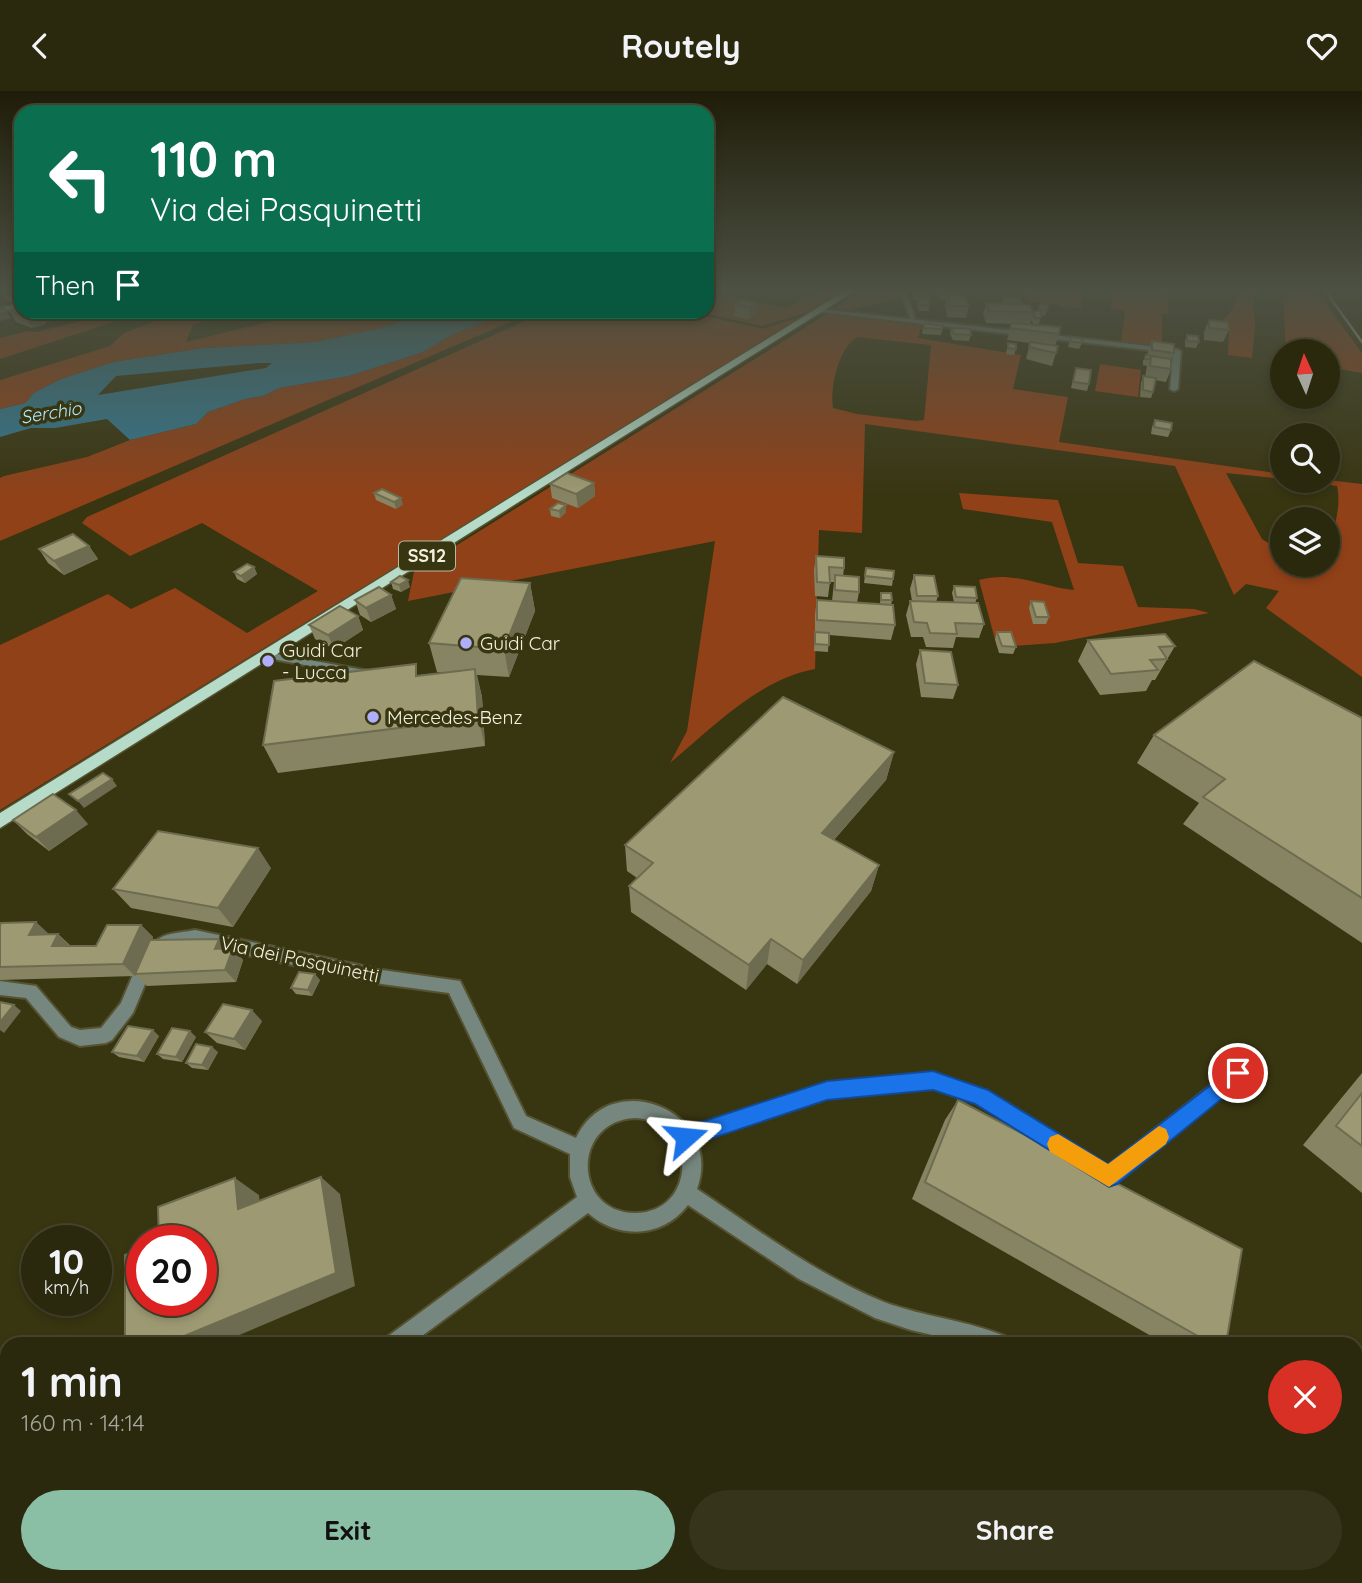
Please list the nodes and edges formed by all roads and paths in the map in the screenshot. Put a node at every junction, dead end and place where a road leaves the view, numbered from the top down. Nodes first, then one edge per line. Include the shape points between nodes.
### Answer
1 (744, 359) edge
2 (1176, 359) edge
3 (1174, 389) dead end
4 (266, 655) junction
5 (385, 677) edge
6 (0, 821) edge
7 (0, 988) edge
8 (1238, 1073) dead end
9 (686, 1137) junction
10 (581, 1150) junction
11 (685, 1192) junction
12 (588, 1201) junction
13 (403, 1337) edge
14 (984, 1337) edge

1 - 4 main road, SS12
2 - 3 street
4 - 5 lane
4 - 6 main road, SS12
7 - 10 street, Via dei Pasquinetti via 30,991 65,1032 80,1038 106,1035 127,1008 148,959 165,942 195,937 382,977 454,986 520,1122
8 - 9 lane via 1109,1177 981,1096 933,1080 827,1091
9 - 10 street via 658,1112 621,1110 590,1132
9 - 11 street via 692,1174
10 - 12 street via 581,1185
11 - 12 street via 657,1219 638,1224 619,1223
11 - 14 street via 796,1266 883,1311
12 - 13 street

